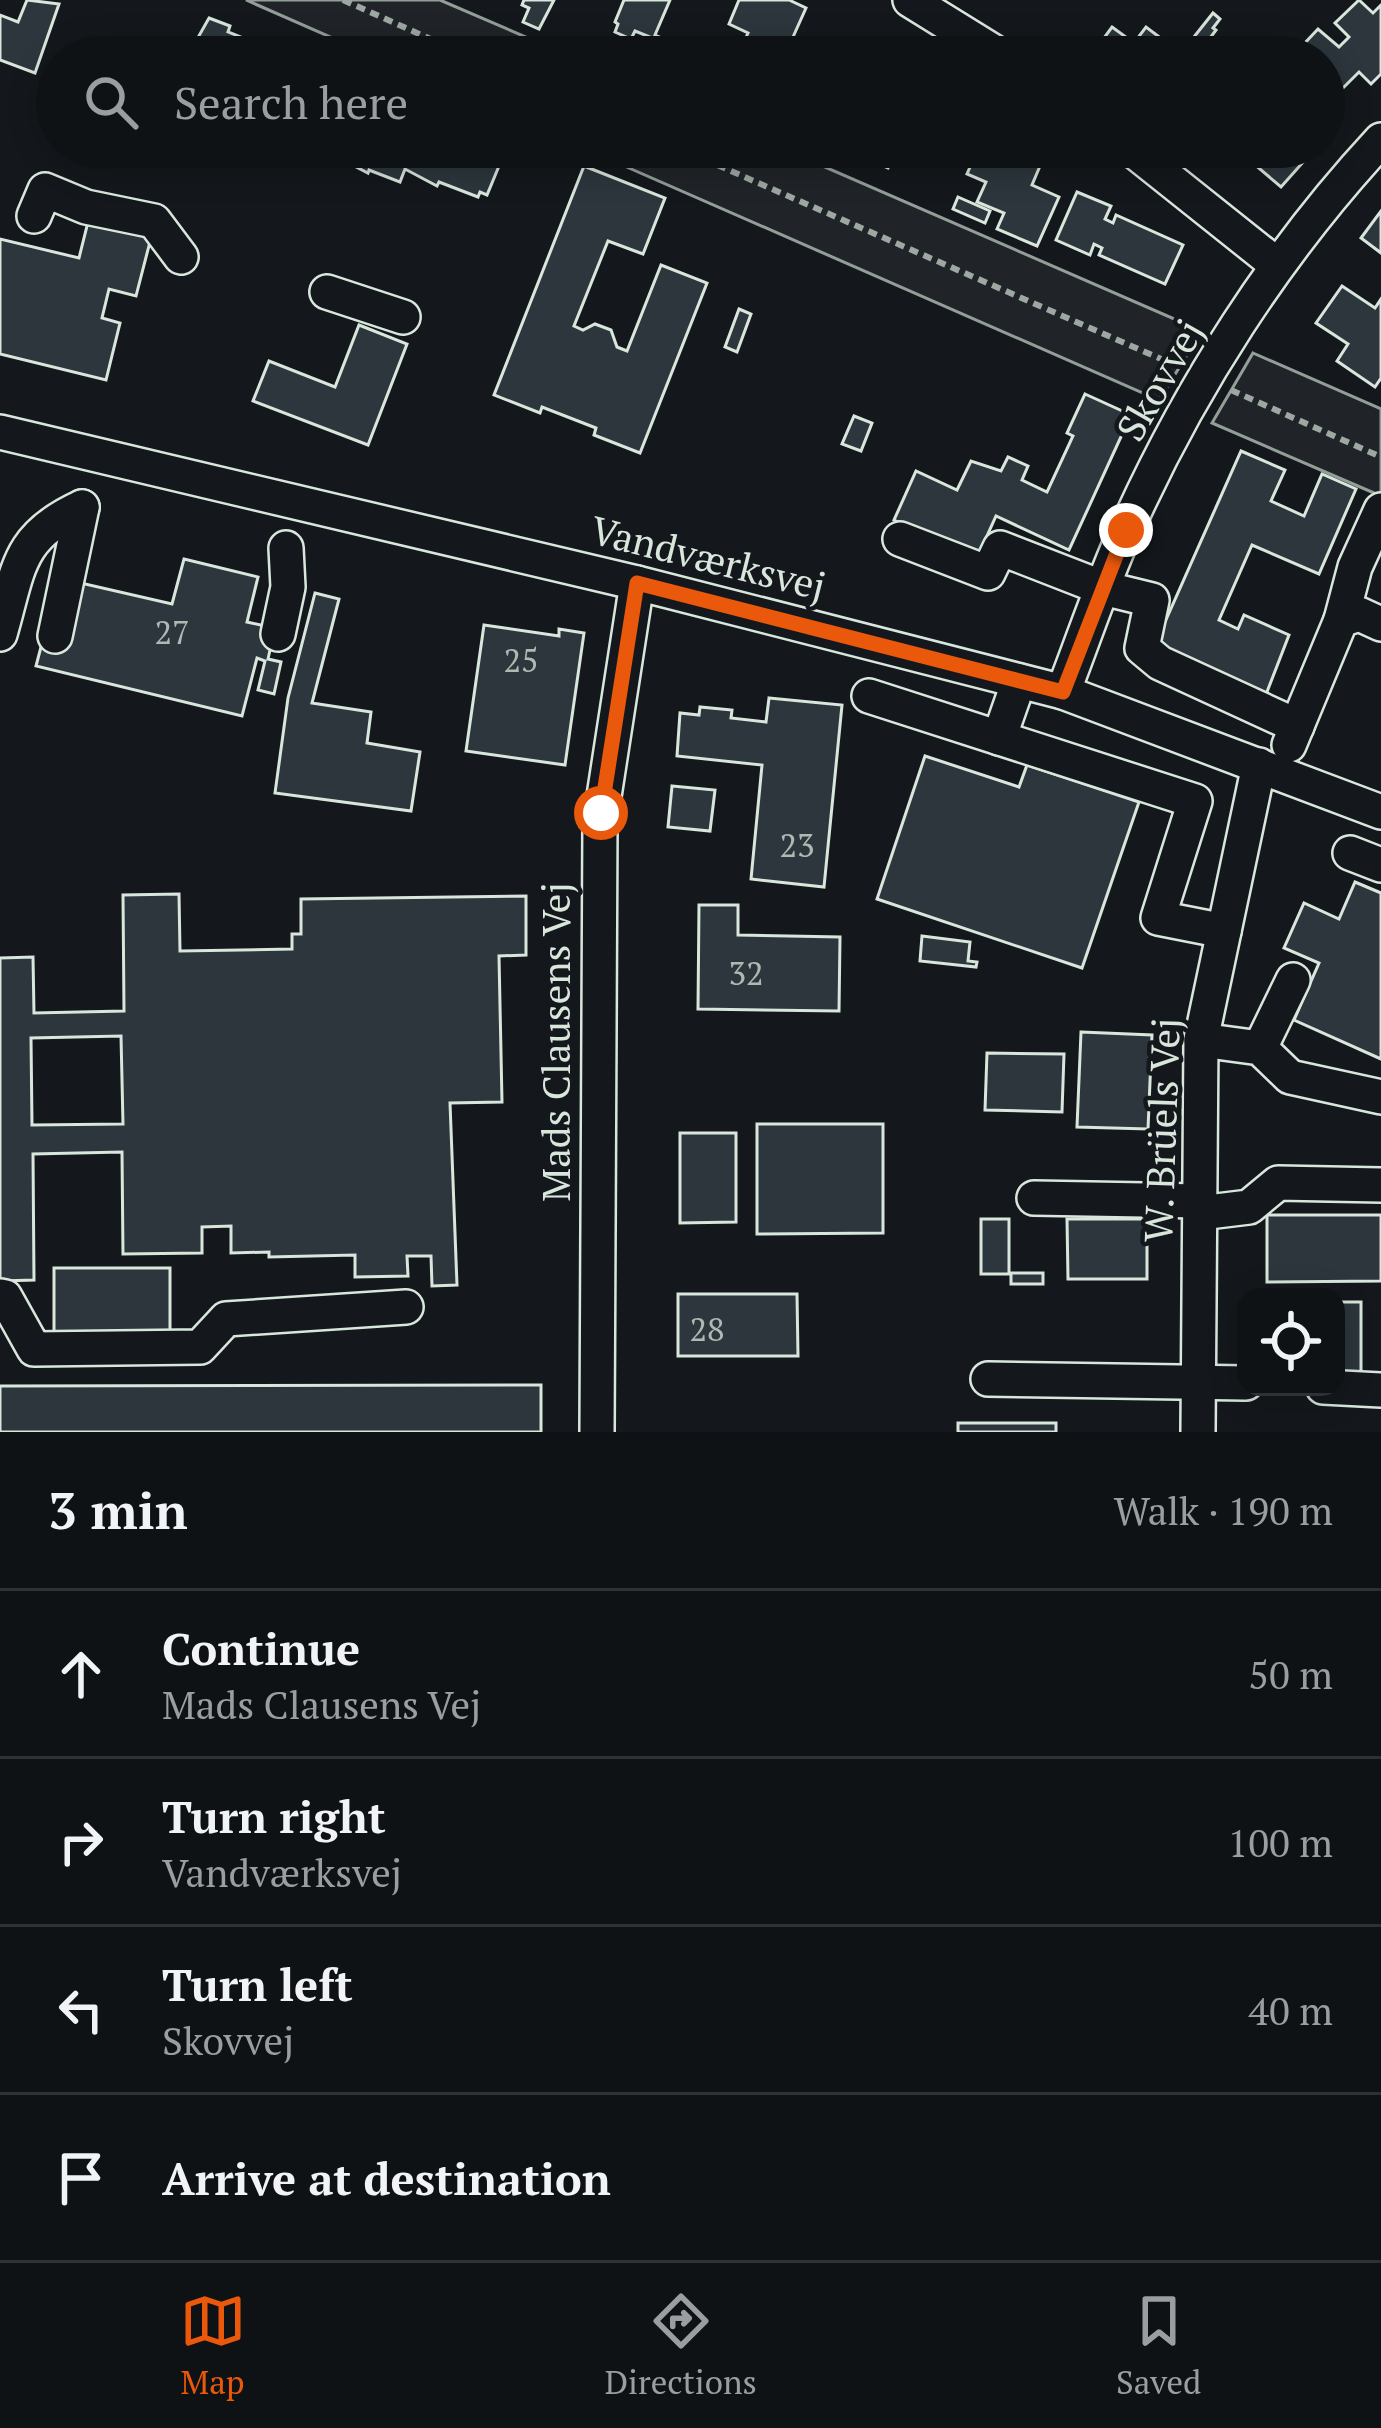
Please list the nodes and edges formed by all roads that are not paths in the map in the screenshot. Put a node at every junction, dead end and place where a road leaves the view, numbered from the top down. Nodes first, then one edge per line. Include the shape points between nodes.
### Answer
1 (910, 0) edge
2 (968, 36) edge
3 (1381, 140) edge
4 (1155, 168) edge
5 (34, 216) dead end
6 (181, 257) dead end
7 (1277, 265) junction
8 (327, 292) dead end
9 (403, 317) dead end
10 (0, 432) edge
11 (1381, 511) edge
12 (900, 539) dead end
13 (286, 548) dead end
14 (637, 583) junction
15 (1103, 588) junction
16 (1341, 620) junction
17 (1381, 624) edge
18 (278, 634) dead end
19 (56, 636) dead end
20 (7, 641) edge
21 (1019, 681) junction
22 (1063, 692) junction
23 (868, 696) dead end
24 (1297, 726) junction
25 (999, 738) junction
26 (1268, 768) junction
27 (1381, 812) edge
28 (1224, 931) junction
29 (1293, 980) dead end
30 (1201, 1040) junction
31 (1260, 1048) junction
32 (1381, 1097) edge
33 (1381, 1186) edge
34 (1034, 1198) dead end
35 (1200, 1207) junction
36 (0, 1297) edge
37 (406, 1307) dead end
38 (988, 1379) dead end
39 (1198, 1380) junction
40 (1237, 1382) edge
41 (1345, 1388) edge
42 (1381, 1390) edge
43 (597, 1432) edge
44 (1198, 1432) edge

1 - 2 street
3 - 7 street, Skovvej
4 - 7 street
5 - 6 street via 45,190 154,221
7 - 15 street, Skovvej via 1206,379
8 - 9 street
10 - 14 street, Vandværksvej
11 - 16 street, W. Brüels Vej
12 - 15 street via 988,573 1000,548
13 - 18 street
14 - 21 street, Vandværksvej
14 - 43 street, Mads Clausens Vej via 600,822
15 - 22 street, Skovvej
15 - 24 street via 1152,600 1142,648 1160,663
16 - 17 street via 1359,614
16 - 24 street, W. Brüels Vej
19 - 20 street via 82,507 51,521 25,548
21 - 22 street, Vandværksvej
21 - 25 street
22 - 26 street, Vandværksvej
23 - 25 street
24 - 26 street, W. Brüels Vej
25 - 28 street via 1195,800 1158,918
26 - 27 street, Vandværksvej
26 - 28 street, W. Brüels Vej
28 - 30 street, W. Brüels Vej
29 - 31 street
30 - 31 street
30 - 35 street, W. Brüels Vej
31 - 32 street via 1290,1077
33 - 35 street via 1278,1183 1249,1207
34 - 35 street
35 - 39 street, W. Brüels Vej
36 - 37 street via 34,1349 200,1347 226,1319
38 - 39 street
39 - 40 street
39 - 44 street, W. Brüels Vej
41 - 42 street

